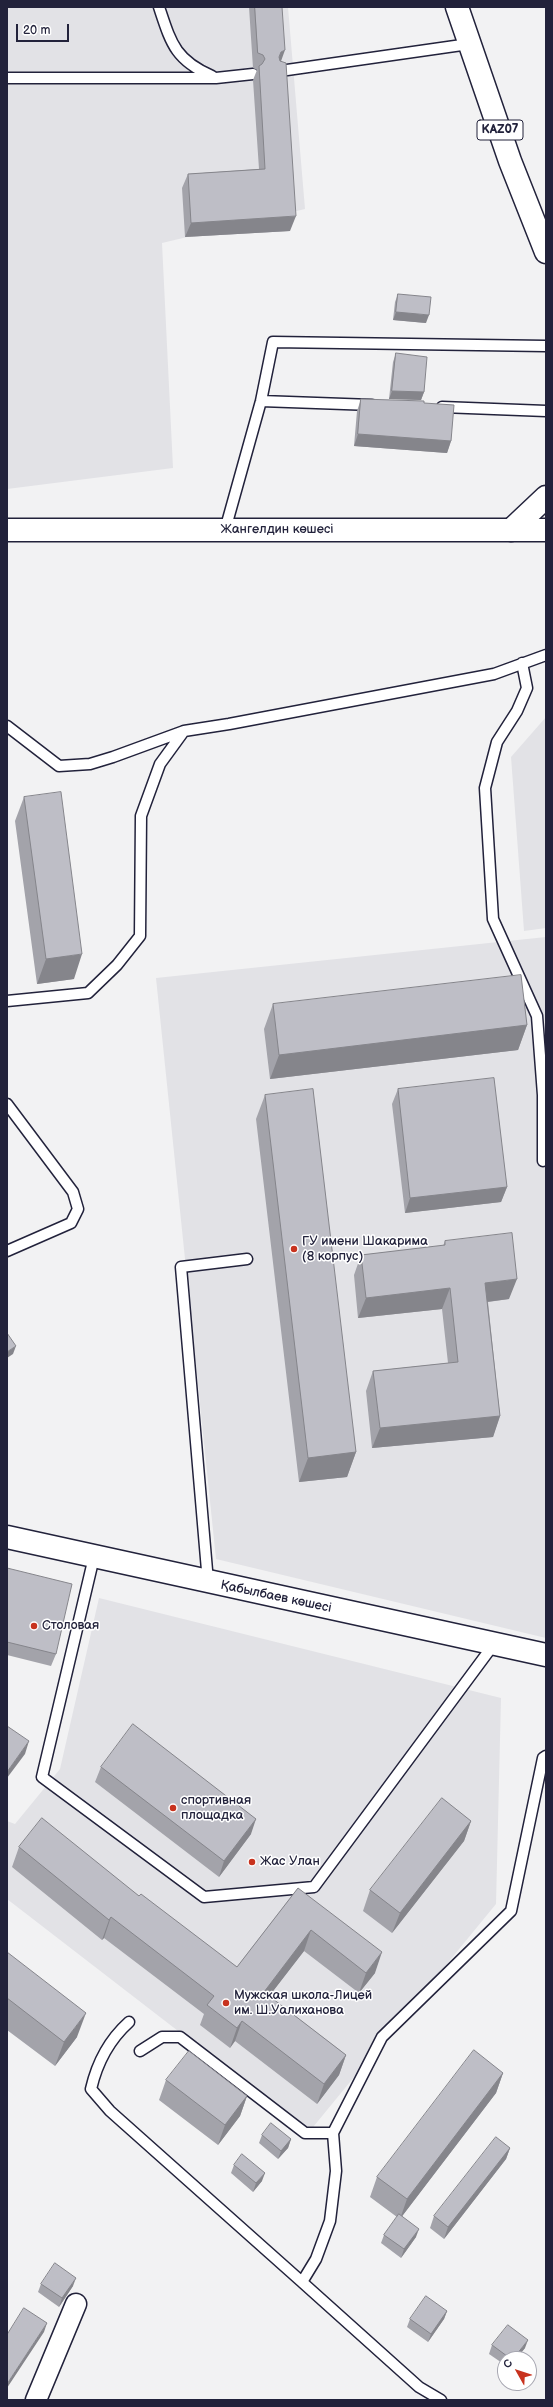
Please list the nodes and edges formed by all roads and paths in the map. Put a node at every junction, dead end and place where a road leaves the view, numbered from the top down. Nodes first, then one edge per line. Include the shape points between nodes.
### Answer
1 (159, 7) edge
2 (457, 7) edge
3 (469, 44) junction
4 (280, 71) edge
5 (253, 74) dead end
6 (7, 78) edge
7 (216, 78) junction
8 (546, 252) edge
9 (546, 346) edge
10 (261, 401) junction
11 (380, 405) edge
12 (435, 407) edge
13 (546, 411) edge
14 (546, 496) edge
15 (7, 530) edge
16 (225, 530) junction
17 (511, 530) junction
18 (546, 530) edge
19 (546, 655) edge
20 (522, 664) junction
21 (7, 726) edge
22 (184, 731) junction
23 (7, 1001) edge
24 (542, 1016) edge
25 (7, 1104) edge
26 (543, 1161) dead end
27 (7, 1251) edge
28 (246, 1259) dead end
29 (7, 1537) edge
30 (94, 1557) junction
31 (208, 1582) junction
32 (494, 1644) junction
33 (546, 1655) edge
34 (546, 1756) edge
35 (129, 2022) dead end
36 (140, 2051) dead end
37 (333, 2133) junction
38 (302, 2282) junction
39 (76, 2304) dead end
40 (36, 2400) edge
41 (441, 2400) edge

1 - 7 lane via 170,39 180,56 194,69
2 - 3 main road, KAZ07
3 - 4 lane
3 - 8 main road, KAZ07
5 - 7 lane
6 - 7 lane
9 - 10 lane via 273,342
10 - 11 lane
10 - 16 lane
12 - 13 lane
14 - 17 main road
15 - 16 main road, Жангелдин көшесі
16 - 17 main road, Жангелдин көшесі
17 - 18 main road, Жангелдин көшесі
19 - 20 lane
20 - 22 lane via 494,674
20 - 24 lane via 527,688 517,711 497,742 485,788 493,919
21 - 22 lane via 59,766 90,764 105,760
22 - 23 lane via 160,764 141,816 140,936 117,965 88,992
24 - 26 lane
25 - 27 lane via 73,1192 78,1209 71,1223
28 - 31 lane via 181,1267
29 - 30 main road, Қабылбаев көшесі
30 - 31 main road, Қабылбаев көшесі
30 - 32 lane via 42,1777 204,1897 314,1887
31 - 32 main road, Қабылбаев көшесі
32 - 33 main road, Қабылбаев көшесі
34 - 37 lane via 543,1758 511,1911 382,2037
35 - 38 lane via 116,2034 105,2051 94,2073 91,2089 110,2111
36 - 37 lane via 162,2036 180,2037 305,2133
37 - 38 lane via 336,2171 330,2221 316,2259
38 - 41 lane via 419,2387
39 - 40 street

